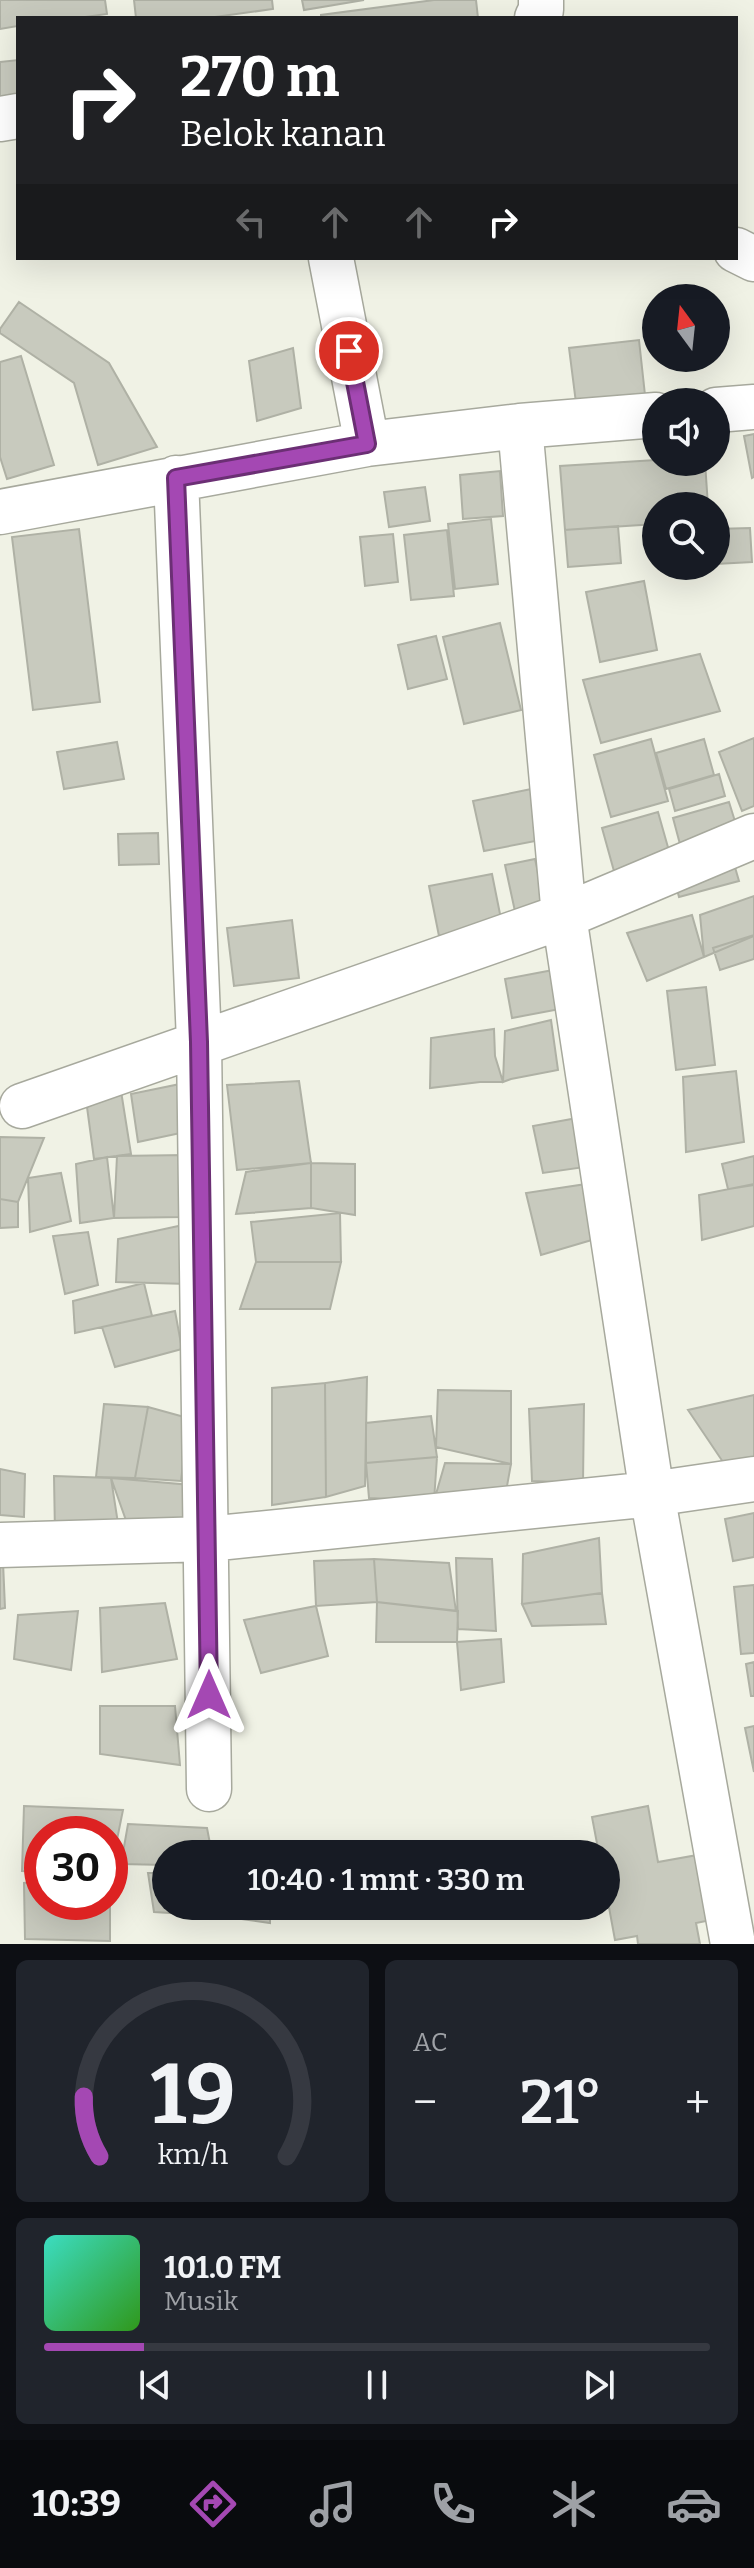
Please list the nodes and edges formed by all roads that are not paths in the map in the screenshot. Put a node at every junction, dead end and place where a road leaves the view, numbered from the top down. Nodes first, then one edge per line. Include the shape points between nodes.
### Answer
1 (331, 260) edge
2 (754, 407) edge
3 (730, 409) edge
4 (642, 416) edge
5 (520, 426) junction
6 (367, 444) junction
7 (176, 478) junction
8 (0, 512) edge
9 (754, 836) edge
10 (564, 916) junction
11 (199, 1042) junction
12 (22, 1106) dead end
13 (754, 1479) edge
14 (652, 1494) junction
15 (208, 1539) junction
16 (0, 1545) edge
17 (209, 1789) dead end
18 (733, 1944) edge

1 - 6 street
2 - 3 street
4 - 5 street
5 - 6 street
5 - 10 street
6 - 7 street
7 - 8 street
7 - 11 street
9 - 10 street
10 - 11 street
10 - 14 street
11 - 12 street
11 - 15 street
13 - 14 street
14 - 15 street
14 - 18 street
15 - 16 street
15 - 17 street

